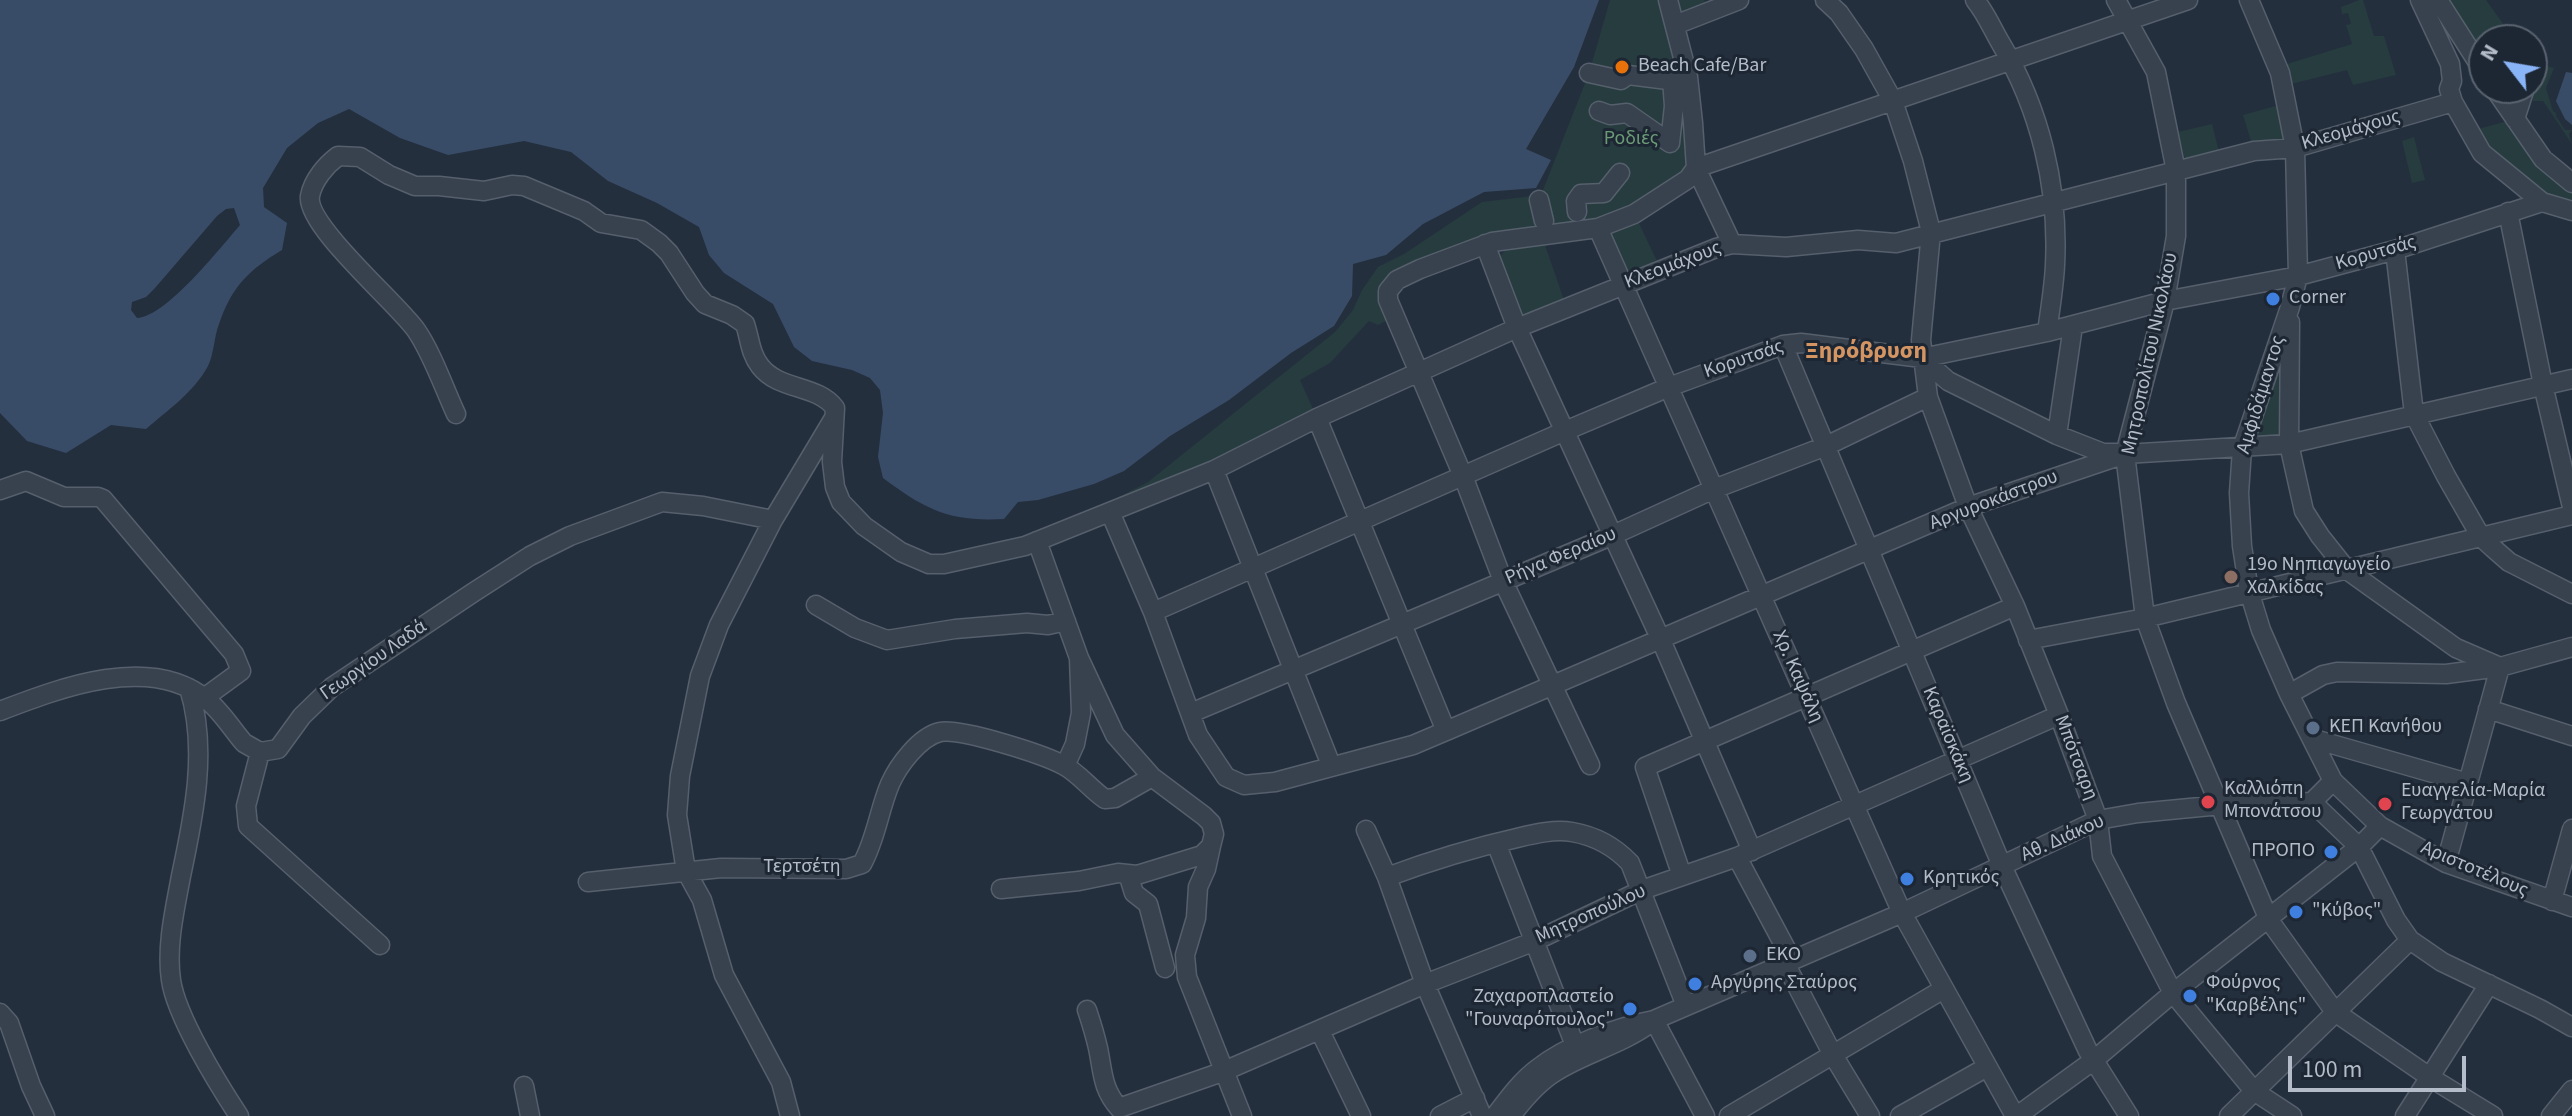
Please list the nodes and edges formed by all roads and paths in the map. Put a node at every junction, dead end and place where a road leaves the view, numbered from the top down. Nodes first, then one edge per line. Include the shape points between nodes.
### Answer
1 (1668, 0) edge
2 (1739, 0) edge
3 (1825, 0) edge
4 (1975, 0) edge
5 (2116, 0) edge
6 (2188, 0) edge
7 (2249, 0) edge
8 (2420, 0) edge
9 (2438, 0) edge
10 (2128, 20) junction
11 (1675, 25) junction
12 (2468, 48) edge
13 (2011, 60) junction
14 (2468, 66) edge
15 (1589, 73) dead end
16 (2451, 76) junction
17 (1680, 78) junction
18 (1893, 101) junction
19 (2453, 102) junction
20 (2505, 104) edge
21 (2520, 104) edge
22 (1599, 111) dead end
23 (2515, 119) junction
24 (2295, 148) junction
25 (1696, 168) junction
26 (2176, 171) junction
27 (1620, 173) dead end
28 (2572, 183) edge
29 (1539, 200) dead end
30 (2053, 202) junction
31 (2556, 206) edge
32 (2508, 212) junction
33 (1544, 221) dead end
34 (1583, 222) junction
35 (1931, 232) junction
36 (1485, 244) junction
37 (1732, 244) junction
38 (2395, 250) junction
39 (2298, 276) junction
40 (1624, 286) junction
41 (2165, 301) junction
42 (2290, 307) junction
43 (2073, 326) junction
44 (1517, 328) junction
45 (2047, 332) junction
46 (1783, 345) junction
47 (1922, 358) junction
48 (1420, 373) junction
49 (2572, 379) edge
50 (2543, 385) junction
51 (1669, 387) junction
52 (1928, 397) junction
53 (456, 414) dead end
54 (837, 414) junction
55 (2414, 414) junction
56 (1317, 418) junction
57 (1565, 431) junction
58 (2057, 435) junction
59 (2289, 444) junction
60 (1826, 446) junction
61 (2242, 449) junction
62 (2125, 454) junction
63 (1214, 470) junction
64 (1463, 476) junction
65 (1714, 489) junction
66 (0, 490) edge
67 (1968, 507) junction
68 (2572, 507) edge
69 (1110, 512) junction
70 (2572, 515) edge
71 (773, 520) junction
72 (1360, 522) junction
73 (1611, 536) junction
74 (2481, 537) junction
75 (1031, 543) junction
76 (1870, 551) junction
77 (1252, 566) junction
78 (2347, 570) junction
79 (1503, 581) junction
80 (2249, 591) junction
81 (2572, 594) edge
82 (1761, 595) junction
83 (816, 605) dead end
84 (2015, 606) junction
85 (1153, 612) junction
86 (2145, 618) junction
87 (1066, 621) junction
88 (1401, 625) junction
89 (1661, 640) junction
90 (2028, 640) junction
91 (2572, 647) edge
92 (1912, 653) junction
93 (1079, 658) junction
94 (2500, 667) junction
95 (1294, 671) junction
96 (1551, 684) junction
97 (197, 693) junction
98 (2289, 694) junction
99 (1806, 697) junction
100 (2488, 709) junction
101 (0, 711) edge
102 (1191, 713) junction
103 (2059, 715) junction
104 (1444, 726) junction
105 (2572, 736) edge
106 (2314, 739) junction
107 (1704, 742) junction
108 (260, 752) junction
109 (1958, 761) junction
110 (1331, 765) junction
111 (1590, 765) dead end
112 (1065, 766) junction
113 (1152, 777) junction
114 (2333, 781) junction
115 (2468, 783) junction
116 (2312, 802) junction
117 (1853, 804) junction
118 (2221, 805) junction
119 (2098, 820) junction
120 (2380, 826) junction
121 (2572, 829) edge
122 (1366, 830) dead end
123 (1496, 843) junction
124 (1211, 846) junction
125 (2359, 847) junction
126 (1745, 854) junction
127 (2446, 863) junction
128 (2002, 866) junction
129 (686, 871) junction
130 (1128, 874) junction
131 (1682, 876) junction
132 (1387, 877) junction
133 (588, 882) dead end
134 (1001, 889) dead end
135 (1642, 890) junction
136 (2552, 901) junction
137 (2572, 907) edge
138 (1902, 913) junction
139 (2269, 920) junction
140 (2410, 940) junction
141 (1535, 941) junction
142 (380, 945) dead end
143 (1788, 962) junction
144 (1165, 968) dead end
145 (1425, 984) junction
146 (2489, 984) junction
147 (1942, 990) junction
148 (2173, 993) junction
149 (1686, 1006) junction
150 (1087, 1010) dead end
151 (2335, 1012) junction
152 (0, 1013) edge
153 (1654, 1020) junction
154 (2572, 1027) edge
155 (1320, 1031) junction
156 (1576, 1048) junction
157 (1833, 1055) junction
158 (2094, 1060) junction
159 (1987, 1067) junction
160 (1222, 1072) junction
161 (2431, 1078) junction
162 (524, 1086) dead end
163 (2572, 1090) edge
164 (2254, 1091) junction
165 (1475, 1098) junction
166 (1529, 1107) edge
167 (1753, 1110) edge
168 (232, 1114) edge
169 (45, 1116) edge
170 (530, 1116) edge
171 (790, 1116) edge
172 (1242, 1116) edge
173 (1361, 1116) edge
174 (1440, 1116) edge
175 (1482, 1116) edge
176 (1495, 1116) edge
177 (1511, 1116) edge
178 (1705, 1116) edge
179 (1729, 1116) edge
180 (1870, 1116) edge
181 (1900, 1116) edge
182 (2016, 1116) edge
183 (2129, 1116) edge
184 (2229, 1116) edge
185 (2292, 1116) edge
186 (2405, 1116) edge
187 (2493, 1116) edge
188 (2551, 1116) edge

1 - 11 street
2 - 11 street
3 - 18 street, Μπότσαρη via 1864,49
4 - 13 street
5 - 10 street, Μητροπολίτου Νικολάου
6 - 10 street
7 - 24 street, Αμφιδάμαντος via 2280,73
8 - 16 street
9 - 12 street
10 - 13 street
10 - 26 street, Μητροπολίτου Νικολάου via 2156,72
11 - 17 street
13 - 18 street
13 - 30 street via 2042,140
14 - 16 street via 2458,59
15 - 17 street via 1621,80 1628,75
16 - 19 street
17 - 22 street via 1670,143 1627,113
17 - 25 street
18 - 25 street
18 - 35 street, Μπότσαρη
19 - 24 street, Κλεομάχους
19 - 31 street via 2482,153
20 - 23 street
21 - 23 street
23 - 28 street via 2543,159
24 - 26 street, Κλεομάχους via 2254,151
24 - 39 street, Αμφιδάμαντος
25 - 34 street via 1656,202
25 - 37 street
26 - 30 street, Κλεομάχους
26 - 41 street, Μητροπολίτου Νικολάου via 2176,236
27 - 34 street via 1604,193 1581,194 1576,201
29 - 33 street
30 - 35 street, Κλεομάχους
30 - 45 street via 2055,264
31 - 32 street, Κορυτσάς
32 - 38 street, Κορυτσάς
32 - 50 street
34 - 36 street
34 - 40 street, Χρ. Καψάλη
35 - 37 street, Κλεομάχους via 1896,243
35 - 47 street, Μπότσαρη
36 - 44 street
36 - 48 street via 1397,280 1388,291
37 - 40 street, Κλεομάχους
38 - 39 street, Κορυτσάς
38 - 55 street
39 - 41 street, Κορυτσάς
39 - 42 street, Αμφιδάμαντος
40 - 44 street, Κλεομάχους
40 - 51 street, Χρ. Καψάλη
41 - 43 street, Κορυτσάς
41 - 62 street, Μητροπολίτου Νικολάου
42 - 59 street
42 - 61 street, Αμφιδάμαντος
43 - 45 street, Κορυτσάς
43 - 58 street
44 - 48 street, Κλεομάχους
44 - 57 street
45 - 47 street, Κορυτσάς
46 - 47 street, Κορυτσάς
46 - 51 street, Κορυτσάς
46 - 60 street, Καραϊσκάκη
47 - 52 street, Μπότσαρη
47 - 58 street via 1948,381
48 - 56 street, Κλεομάχους
48 - 64 street
49 - 50 street, Αργυροκάστρου
50 - 55 street, Αργυροκάστρου
50 - 68 street
51 - 57 street, Κορυτσάς
51 - 65 street, Χρ. Καψάλη
52 - 60 street, Ρήγα Φεραίου
52 - 67 street, Μπότσαρη
53 - 54 street via 416,331 324,230 311,208 310,196 320,175 338,156 360,157 415,186 484,191 524,186 601,223 641,230 669,253 705,304 745,324 750,349 763,370 788,386 824,396
54 - 71 street
54 - 75 street, Κλεομάχους via 835,487 841,502 879,538 929,564
55 - 59 street, Αργυροκάστρου
55 - 74 street
56 - 63 street, Κλεομάχους
56 - 72 street
57 - 64 street, Κορυτσάς
57 - 73 street
58 - 62 street via 2103,453
59 - 61 street, Αργυροκάστρου
59 - 78 street via 2304,511
60 - 65 street, Ρήγα Φεραίου
60 - 76 street, Καραϊσκάκη
61 - 62 street, Αργυροκάστρου
61 - 80 street, Αμφιδάμαντος via 2239,493
62 - 67 street, Αργυροκάστρου
62 - 86 street, Μητροπολίτου Νικολάου
63 - 69 street, Κλεομάχους
63 - 77 street
64 - 72 street, Κορυτσάς
64 - 79 street
65 - 73 street, Ρήγα Φεραίου
65 - 82 street, Χρ. Καψάλη
66 - 97 street via 26,481 64,497 103,499 240,665 235,676
67 - 76 street, Αργυροκάστρου
67 - 84 street, Μπότσαρη
69 - 75 street, Κλεομάχους
69 - 85 street
70 - 74 street
71 - 108 street, Γεωργίου Λαδά via 662,502 570,536 530,556 332,687 278,749
71 - 129 street via 719,625 700,676 677,815
72 - 77 street, Κορυτσάς
72 - 88 street
73 - 79 street, Ρήγα Φεραίου
73 - 89 street
74 - 78 street
74 - 81 street via 2509,562
75 - 87 street
76 - 82 street, Αργυροκάστρου
76 - 92 street, Καραϊσκάκη
77 - 85 street, Κορυτσάς
77 - 95 street
78 - 80 street
78 - 94 street via 2456,648
79 - 88 street, Ρήγα Φεραίου
79 - 96 street
80 - 86 street
80 - 98 street, Αμφιδάμαντος
82 - 89 street, Αργυροκάστρου
82 - 99 street, Χρ. Καψάλη
83 - 87 street via 887,640
84 - 90 street, Μπότσαρη
84 - 92 street
85 - 102 street
86 - 90 street
86 - 118 street, Μητροπολίτου Νικολάου
87 - 93 street
88 - 95 street, Ρήγα Φεραίου
88 - 104 street
89 - 96 street, Αργυροκάστρου
89 - 107 street
90 - 103 street, Μπότσαρη
91 - 94 street
92 - 99 street
92 - 109 street, Καραϊσκάκη
93 - 112 street via 1081,713
93 - 113 street via 1115,735
94 - 98 street via 2446,674 2337,672
94 - 100 street
95 - 102 street, Ρήγα Φεραίου
95 - 110 street
96 - 104 street, Αργυροκάστρου
96 - 111 street
97 - 101 street via 167,680 103,678
97 - 108 street via 244,743
97 - 168 street via 194,813 175,909 171,978 177,1007
98 - 106 street, Αμφιδάμαντος
99 - 107 street
99 - 117 street, Χρ. Καψάλη
100 - 105 street
100 - 115 street
102 - 110 street, Αργυροκάστρου via 1210,756 1226,777 1244,785 1275,782
103 - 109 street, Μητροπούλου
103 - 119 street, Μπότσαρη
104 - 110 street, Αργυροκάστρου via 1413,745
106 - 114 street, Αμφιδάμαντος
106 - 115 street
107 - 126 street
107 - 131 street via 1645,767
108 - 142 street via 246,806 248,826
109 - 117 street, Μητροπούλου
109 - 128 street, Καραϊσκάκη
112 - 113 street, Τερτσέτη via 1105,799
112 - 129 street, Τερτσέτη via 1038,754 940,732 924,739 891,782 862,864 846,869
113 - 124 street via 1211,823
114 - 116 street
114 - 120 street, Αριστοτέλους
115 - 127 street
116 - 118 street, Αθ. Διάκου
116 - 125 street
117 - 126 street, Μητροπούλου
117 - 138 street, Χρ. Καψάλη
118 - 119 street, Αθ. Διάκου
118 - 139 street, Μητροπολίτου Νικολάου
119 - 128 street, Αθ. Διάκου
119 - 148 street, Μπότσαρη via 2102,856
120 - 125 street
120 - 127 street, Αριστοτέλους
121 - 136 street
122 - 132 street
123 - 132 street
123 - 135 street via 1544,832 1597,838 1630,863
123 - 141 street
124 - 130 street via 1202,855
124 - 160 street via 1185,955 1187,977
125 - 139 street
125 - 140 street
126 - 131 street, Μητροπούλου
126 - 143 street
127 - 136 street, Αριστοτέλους
128 - 138 street, Αθ. Διάκου
128 - 158 street, Καραϊσκάκη
129 - 133 street, Τερτσέτη
129 - 171 street via 702,900 724,975 781,1082
130 - 134 street
130 - 144 street via 1134,893 1148,904
131 - 135 street, Μητροπούλου
132 - 145 street
135 - 141 street, Μητροπούλου
135 - 149 street
136 - 137 street, Αριστοτέλους
138 - 143 street, Αθ. Διάκου
138 - 147 street, Χρ. Καψάλη
139 - 148 street
139 - 151 street, Μητροπολίτου Νικολάου
140 - 146 street
140 - 151 street
141 - 145 street, Μητροπούλου
141 - 156 street
143 - 149 street, Αθ. Διάκου
143 - 157 street
145 - 155 street, Μητροπούλου
145 - 165 street
146 - 154 street
146 - 161 street
147 - 157 street
147 - 159 street, Χρ. Καψάλη
148 - 158 street
148 - 164 street, Μπότσαρη
149 - 153 street, Αθ. Διάκου
150 - 160 street, Μητροπούλου via 1102,1081 1119,1108
151 - 161 street, Μητροπολίτου Νικολάου
151 - 164 street
152 - 169 street via 9,1023
153 - 156 street, Αθ. Διάκου via 1624,1025
153 - 166 street, Αθ. Διάκου via 1629,1038 1557,1070
153 - 178 street
155 - 160 street, Μητροπούλου
155 - 173 street
156 - 176 street, Αθ. Διάκου via 1536,1069
157 - 167 street
157 - 180 street
158 - 182 street
158 - 183 street, Καραϊσκάκη
159 - 181 street
159 - 182 street, Χρ. Καψάλη
160 - 172 street
161 - 186 street
161 - 187 street, Μητροπολίτου Νικολάου
162 - 170 street
163 - 188 street
164 - 184 street
164 - 185 street, Μπότσαρη
165 - 174 street
165 - 175 street
166 - 177 street, Αθ. Διάκου
167 - 179 street

